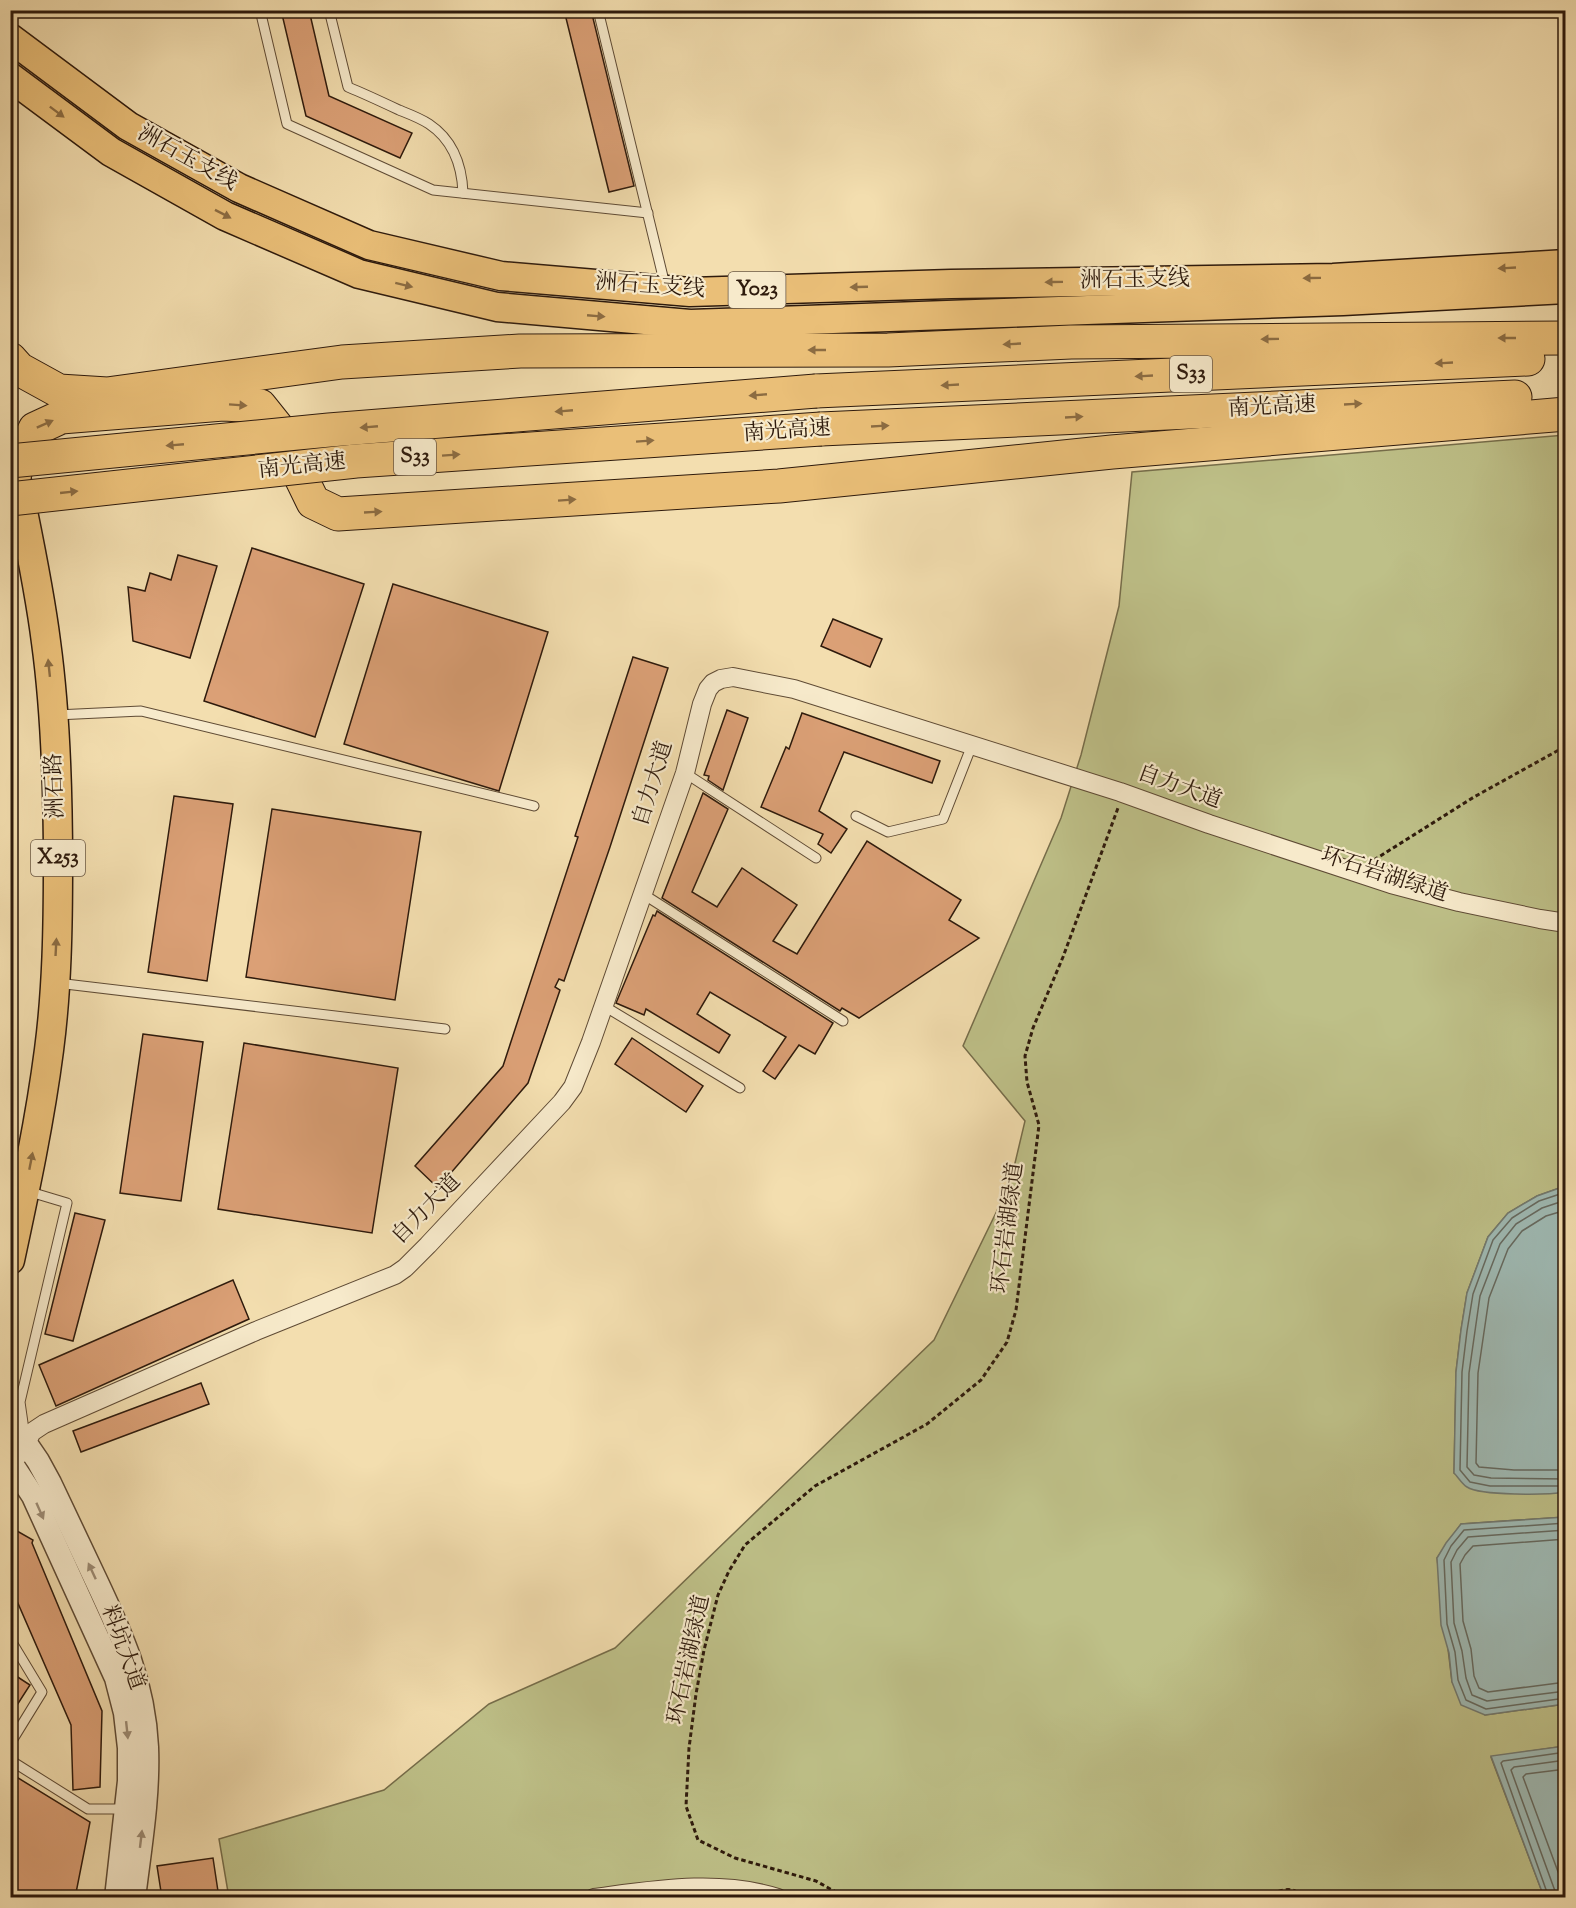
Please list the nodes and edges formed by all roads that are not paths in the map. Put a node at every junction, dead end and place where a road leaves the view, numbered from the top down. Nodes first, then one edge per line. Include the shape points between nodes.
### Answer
1 (260, 10) edge
2 (329, 10) edge
3 (598, 10) edge
4 (10, 38) edge
5 (10, 77) edge
6 (463, 193) junction
7 (648, 213) junction
8 (1566, 264) edge
9 (1566, 289) edge
10 (667, 291) junction
11 (1566, 338) edge
12 (1566, 358) edge
13 (10, 359) edge
14 (1566, 394) edge
15 (1566, 414) edge
16 (12, 472) edge
17 (54, 715) junction
18 (972, 745) junction
19 (685, 773) junction
20 (534, 806) dead end
21 (856, 816) dead end
22 (816, 858) dead end
23 (643, 894) junction
24 (1566, 923) edge
25 (55, 983) junction
26 (604, 1006) junction
27 (843, 1021) dead end
28 (445, 1029) dead end
29 (740, 1088) dead end
30 (25, 1191) junction
31 (10, 1260) edge
32 (10, 1420) edge
33 (16, 1455) edge
34 (10, 1639) edge
35 (10, 1744) edge
36 (10, 1760) edge
37 (127, 1809) junction
38 (116, 1898) edge
39 (134, 1898) edge
40 (594, 1898) edge
41 (778, 1898) edge

1 - 6 lane via 287,124 433,190
2 - 6 lane via 348,87 429,123 441,134 458,161
3 - 7 lane
4 - 10 main road, 洲石玉支线 / Y023 via 128,126 239,188 369,245 501,276
5 -> 9 main road, 洲石玉支线 / Y023 via 111,152 225,216 359,274 496,308 690,324 1343,301
6 - 7 lane
7 - 10 lane
8 -> 10 main road, 洲石玉支线 / Y023 via 1333,278
11 -> 13 highway via 1071,342 888,350 520,351 342,362 107,394 59,391 19,369
12 -> 16 highway, 南光高速 / S33, bridge via 816,391 341,429
16 -> 14 highway, 南光高速 / S33, bridge via 356,461 821,429
16 -> 15 highway via 35,429 60,417 223,404 260,406 276,426 313,502 338,514 779,486 1112,452
17 -> 16 main road, 洲石路 / X253 via 36,571
17 - 20 lane via 141,711
25 -> 17 main road, 洲石路 / X253 via 58,814
18 - 19 street, 自力大道 via 794,689 733,677 721,679 708,689
18 - 21 lane via 943,819 888,832
18 - 24 street, 自力大道 via 1355,872 1459,902
19 - 22 lane
19 - 23 street, 自力大道
23 - 26 street, 自力大道
23 - 27 lane
25 - 28 lane
30 -> 25 main road, 洲石路 / X253 via 50,1048
26 - 29 lane
26 - 33 street, 自力大道 via 580,1072 562,1102 405,1268 44,1424 32,1432
30 - 31 main road, 洲石路 / X253
30 - 33 lane via 67,1203 20,1402
32 - 33 street, 料坑大道
33 -> 37 street, 料坑大道 via 116,1678 129,1748
39 -> 33 street, 料坑大道 via 147,1778 144,1713 137,1680 118,1626 50,1483
34 - 35 lane via 42,1692
36 - 37 lane via 88,1809
37 - 38 street, 料坑大道
40 - 41 street via 672,1888 726,1887

